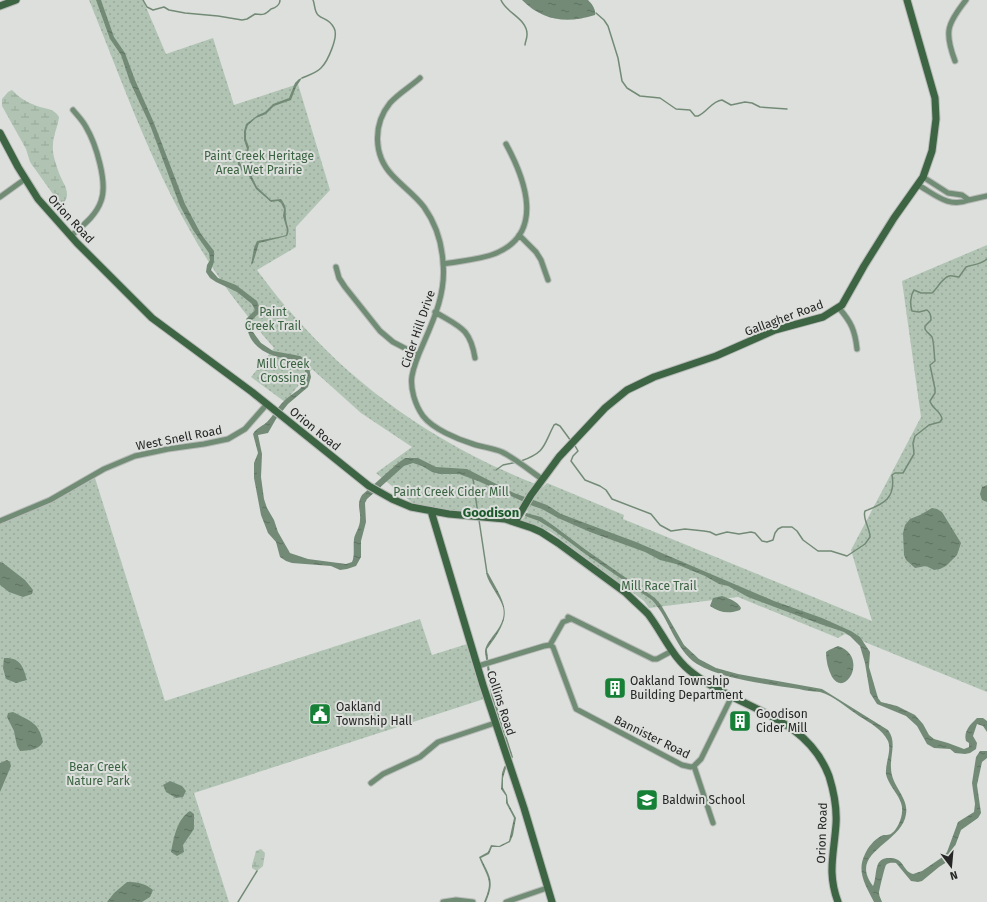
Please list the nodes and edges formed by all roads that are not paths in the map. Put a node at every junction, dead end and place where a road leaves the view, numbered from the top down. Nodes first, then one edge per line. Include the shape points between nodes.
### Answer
1 (16, 0) edge
2 (907, 0) edge
3 (966, 0) edge
4 (0, 6) edge
5 (955, 61) dead end
6 (420, 78) dead end
7 (73, 110) dead end
8 (0, 133) edge
9 (506, 144) dead end
10 (923, 177) junction
11 (25, 179) junction
12 (918, 185) junction
13 (987, 196) edge
14 (0, 197) edge
15 (970, 200) junction
16 (519, 235) junction
17 (71, 236) junction
18 (444, 264) junction
19 (336, 267) dead end
20 (548, 280) dead end
21 (839, 308) junction
22 (436, 312) junction
23 (857, 349) dead end
24 (418, 355) junction
25 (475, 358) dead end
26 (267, 404) junction
27 (542, 479) junction
28 (430, 511) junction
29 (0, 521) edge
30 (516, 522) junction
31 (550, 645) junction
32 (672, 651) junction
33 (478, 666) junction
34 (732, 696) junction
35 (495, 723) junction
36 (694, 766) junction
37 (371, 783) dead end
38 (713, 823) dead end
39 (547, 888) junction
40 (442, 902) edge
41 (473, 902) edge
42 (506, 902) edge
43 (552, 902) edge
44 (838, 902) edge

1 - 4 street
2 - 10 street, Gallagher Road via 935,98 934,140
3 - 5 street via 957,11 948,34 949,46
6 - 18 street, Cider Hill Drive via 389,104 379,120 377,137 382,159 391,174 424,207 435,227
7 - 17 street via 87,128 93,144 101,171 103,192 97,209
8 - 11 street, Orion Road
9 - 16 street via 517,163 527,198 526,217
10 - 12 street, Gallagher Road
10 - 15 street via 948,193
11 - 14 street
11 - 17 street, Orion Road via 38,199
12 - 15 street via 945,201 961,203
12 - 21 street, Gallagher Road via 903,204 864,266 847,299
13 - 15 street
16 - 18 street via 496,253
16 - 20 street via 536,252
17 - 26 street, Orion Road via 152,318
18 - 22 street, Cider Hill Drive via 443,287
19 - 24 street via 345,287 380,331 393,342
21 - 23 street via 853,326
21 - 27 street, Gallagher Road via 823,317 775,330 627,390 605,408
22 - 24 street, Cider Hill Drive
22 - 25 street via 468,334
24 - 27 street, Cider Hill Drive via 412,385 414,397 423,416 442,431 457,438 501,452
26 - 28 street, Orion Road via 369,486 412,507
26 - 29 street, West Snell Road via 244,429 228,439 135,456 50,500
27 - 30 street, Gallagher Road
28 - 30 street, Orion Road
28 - 33 street, Collins Road
30 - 32 street, Orion Road via 542,532 626,593 648,615
31 - 32 street via 563,622 570,618 652,659
31 - 33 street
31 - 36 street, Bannister Road via 553,647 576,709 682,765
32 - 34 street, Orion Road via 695,675
33 - 35 street, Collins Road
34 - 36 street via 701,759
34 - 44 street, Orion Road via 793,729 820,759 829,776 834,793 836,824 832,881
35 - 37 street via 438,742 420,757 383,774
35 - 39 street, Collins Road via 524,808
36 - 38 street
39 - 42 street
39 - 43 street, Collins Road
40 - 41 street

